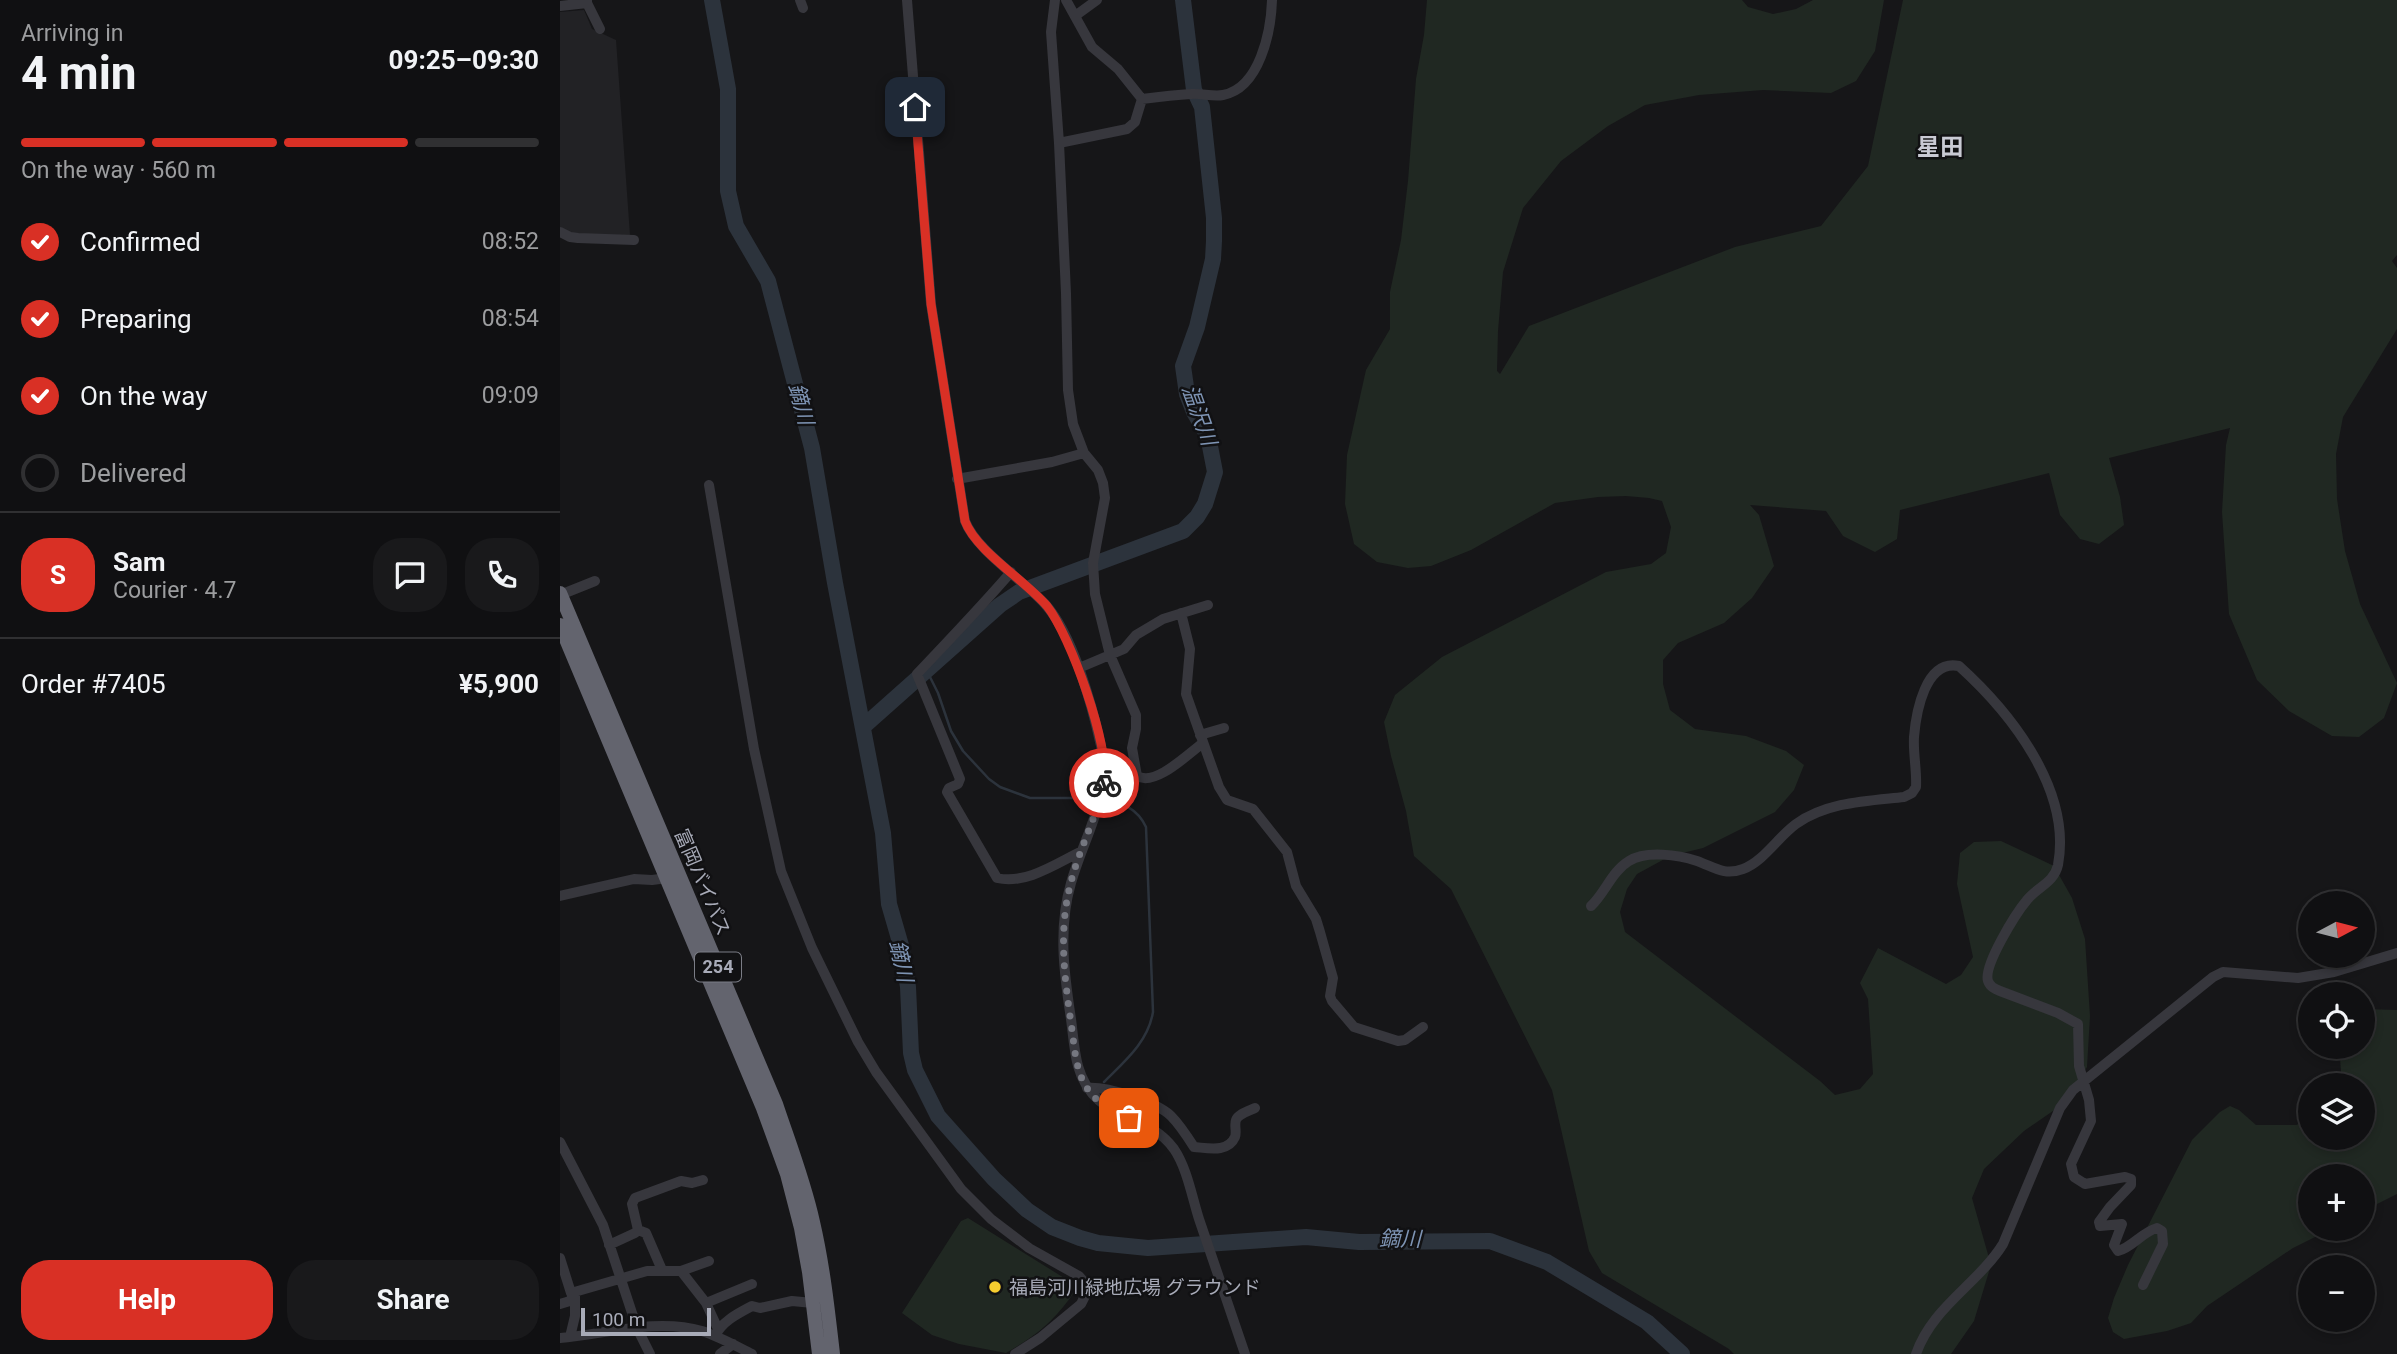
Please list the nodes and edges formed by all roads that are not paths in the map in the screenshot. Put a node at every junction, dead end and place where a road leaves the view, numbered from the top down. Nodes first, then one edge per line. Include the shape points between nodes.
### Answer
1 (907, 0) edge
2 (1055, 0) edge
3 (1066, 0) edge
4 (1097, 0) edge
5 (1272, 0) edge
6 (587, 1) edge
7 (560, 6) edge
8 (1075, 16) junction
9 (600, 29) dead end
10 (1142, 99) junction
11 (1059, 143) junction
12 (560, 232) edge
13 (634, 240) dead end
14 (1084, 453) junction
15 (957, 479) junction
16 (709, 485) dead end
17 (1011, 572) junction
18 (595, 581) dead end
19 (560, 595) edge
20 (1208, 604) dead end
21 (1181, 614) junction
22 (560, 625) edge
23 (1110, 655) junction
24 (1079, 668) junction
25 (1224, 728) dead end
26 (1201, 739) junction
27 (1105, 776) junction
28 (1137, 776) junction
29 (1082, 851) junction
30 (667, 878) junction
31 (560, 896) edge
32 (1591, 906) dead end
33 (2397, 953) edge
34 (1423, 1027) dead end
35 (2085, 1079) junction
36 (1087, 1088) junction
37 (1255, 1108) dead end
38 (560, 1142) edge
39 (703, 1180) dead end
40 (638, 1230) junction
41 (609, 1245) junction
42 (560, 1258) edge
43 (709, 1261) dead end
44 (662, 1270) junction
45 (681, 1272) junction
46 (621, 1278) junction
47 (752, 1284) dead end
48 (2143, 1285) dead end
49 (575, 1292) junction
50 (706, 1303) junction
51 (813, 1303) junction
52 (560, 1304) edge
53 (637, 1328) junction
54 (717, 1332) junction
55 (565, 1338) edge
56 (733, 1344) junction
57 (650, 1354) edge
58 (720, 1354) edge
59 (752, 1354) edge
60 (819, 1354) edge
61 (833, 1354) edge
62 (1015, 1354) edge
63 (1245, 1354) edge
64 (1916, 1354) edge

1 - 15 street via 931,304
2 - 11 street via 1051,32
3 - 8 street
4 - 8 street
5 - 10 street via 1268,35 1245,83 1226,95
6 - 7 street
6 - 9 street
8 - 10 street via 1093,47
10 - 11 street via 1135,122 1127,129
11 - 14 street via 1068,390 1073,424
12 - 13 street via 578,238
14 - 15 street
14 - 23 street via 1098,470 1105,498 1093,563 1094,594
15 - 17 street via 968,531
16 - 62 street via 754,749 781,871 812,948 876,1072 961,1189 1029,1248 1086,1284 1080,1304
17 - 24 street via 1046,605
17 - 29 street via 917,674 960,779 947,792 997,878 1027,876
18 - 19 street
19 - 61 highway, 富岡バイパス / 254 via 776,1104 813,1223
20 - 21 street
21 - 23 street via 1136,635 1124,649
21 - 26 street via 1191,649 1186,694
22 - 30 highway, 富岡バイパス / 254
23 - 24 street
23 - 28 street via 1136,715 1132,748
24 - 27 street
25 - 26 street
26 - 28 street via 1163,773 1151,779
26 - 34 street via 1227,800 1253,809 1287,852 1296,886 1320,932 1333,978 1332,1001 1354,1027 1398,1041
27 - 28 street
27 - 29 street
29 - 36 street via 1064,913 1063,966 1077,1063
30 - 31 street via 634,879
30 - 51 highway, 富岡バイパス / 254 via 787,1174
32 - 35 street via 1631,860 1651,855 1699,862 1722,872 1742,869 1818,811 1912,793 1920,700 1937,671 1959,666 2011,722 2035,758 2049,786 2059,827 2058,867 2018,911 1990,963 1987,980 2000,991 2078,1024 2079,1066
33 - 35 street via 2298,978 2223,972
35 - 48 street via 2091,1121 2071,1164 2074,1177 2085,1184 2131,1179 2131,1185 2099,1222 2100,1226 2122,1224 2114,1245 2118,1251 2152,1229 2162,1231 2163,1244
35 - 64 street via 2060,1108 2003,1244 1951,1298 1926,1331
36 - 37 street via 1111,1089 1160,1107 1180,1125 1194,1147 1230,1144 1236,1135 1236,1120
36 - 63 street via 1108,1108 1150,1128 1179,1159
38 - 41 street
39 - 40 street via 681,1181 635,1198 632,1204
40 - 41 street
40 - 44 street via 646,1233
41 - 46 street
42 - 49 street via 570,1293
43 - 45 street
44 - 45 street
44 - 46 street
45 - 50 street
46 - 49 street
46 - 53 street
47 - 50 street
49 - 52 street via 570,1301
49 - 55 street via 575,1316
50 - 54 street
51 - 54 street via 752,1306
51 - 60 highway, 富岡バイパス / 254
53 - 54 street
53 - 55 street
53 - 57 street
54 - 56 street
56 - 58 street
56 - 59 street

